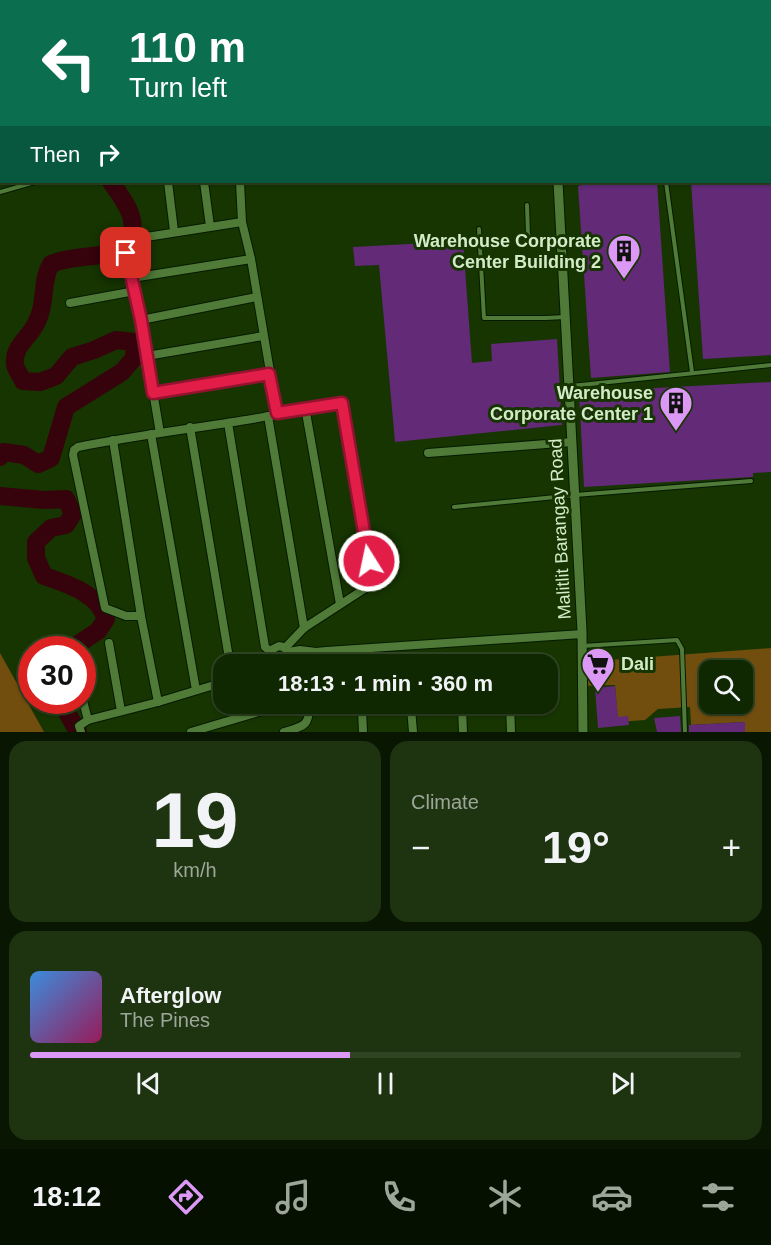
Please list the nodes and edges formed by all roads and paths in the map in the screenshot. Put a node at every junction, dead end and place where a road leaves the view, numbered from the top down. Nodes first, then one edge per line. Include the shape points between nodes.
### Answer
1 (32, 183) edge
2 (168, 183) edge
3 (204, 183) edge
4 (240, 183) edge
5 (558, 183) edge
6 (666, 183) edge
7 (0, 192) edge
8 (527, 205) dead end
9 (242, 222) junction
10 (210, 226) junction
11 (479, 229) dead end
12 (174, 231) junction
13 (561, 240) junction
14 (251, 259) junction
15 (132, 278) junction
16 (135, 291) junction
17 (257, 297) junction
18 (69, 303) dead end
19 (565, 316) junction
20 (141, 320) junction
21 (262, 336) junction
22 (147, 356) junction
23 (771, 365) edge
24 (692, 372) junction
25 (269, 374) junction
26 (570, 386) junction
27 (153, 393) junction
28 (305, 407) junction
29 (277, 413) junction
30 (268, 416) junction
31 (228, 423) junction
32 (190, 427) junction
33 (160, 433) junction
34 (151, 434) junction
35 (113, 440) junction
36 (572, 442) junction
37 (428, 453) dead end
38 (751, 481) dead end
39 (575, 495) junction
40 (454, 507) dead end
41 (340, 604) junction
42 (141, 615) junction
43 (304, 628) junction
44 (582, 634) junction
45 (109, 643) dead end
46 (582, 646) junction
47 (270, 651) joint
48 (316, 652) joint
49 (228, 654) edge
50 (285, 654) edge
51 (287, 654) edge
52 (291, 654) edge
53 (213, 685) edge
54 (196, 690) junction
55 (158, 702) junction
56 (121, 711) junction
57 (86, 714) edge
58 (252, 714) edge
59 (310, 714) edge
60 (362, 714) edge
61 (412, 714) edge
62 (462, 714) edge
63 (510, 714) edge
64 (88, 720) junction
65 (81, 732) edge
66 (191, 732) edge
67 (284, 732) edge
68 (363, 732) edge
69 (413, 732) edge
70 (463, 732) edge
71 (511, 732) edge
72 (583, 732) edge
73 (685, 732) edge

1 - 7 lane
2 - 12 street
3 - 10 street
4 - 9 street
5 - 13 street, Malitlit Barangay Road
6 - 24 lane
8 - 13 lane via 530,238
9 - 10 street
9 - 14 street
10 - 12 street
11 - 19 lane via 484,318
12 - 15 street via 131,243 126,253
13 - 19 street, Malitlit Barangay Road
14 - 15 street
14 - 17 street
15 - 16 street
16 - 18 street
16 - 20 street
17 - 20 street
17 - 21 street
19 - 26 street, Malitlit Barangay Road
20 - 22 street
21 - 22 street
21 - 25 street
22 - 27 street
23 - 24 lane
24 - 26 lane
25 - 27 street
25 - 29 street
26 - 36 street, Malitlit Barangay Road
27 - 33 street
28 - 29 street
28 - 41 street
28 - 41 street via 342,403 372,584
29 - 30 street
30 - 31 street
30 - 43 street
31 - 32 street
31 - 47 street via 265,647
32 - 33 street
32 - 49 street
33 - 34 street
34 - 35 street
34 - 54 street
35 - 42 street
35 - 42 street via 78,447 74,455 105,608 126,616
36 - 37 street
36 - 39 street, Malitlit Barangay Road
38 - 39 lane
39 - 40 lane
39 - 44 street, Malitlit Barangay Road
41 - 43 street
42 - 55 street
43 - 51 street
44 - 46 street, Malitlit Barangay Road
44 - 48 street
45 - 56 street
46 - 72 street, Malitlit Barangay Road
46 - 73 lane via 677,640 681,649
47 - 50 street via 279,646
48 - 52 street via 300,650
53 - 54 street
54 - 55 street
55 - 56 street
56 - 64 street
57 - 64 street
58 - 66 street
59 - 67 street via 300,728
60 - 68 street
61 - 69 street
62 - 70 street
63 - 71 street
64 - 65 street via 79,726

